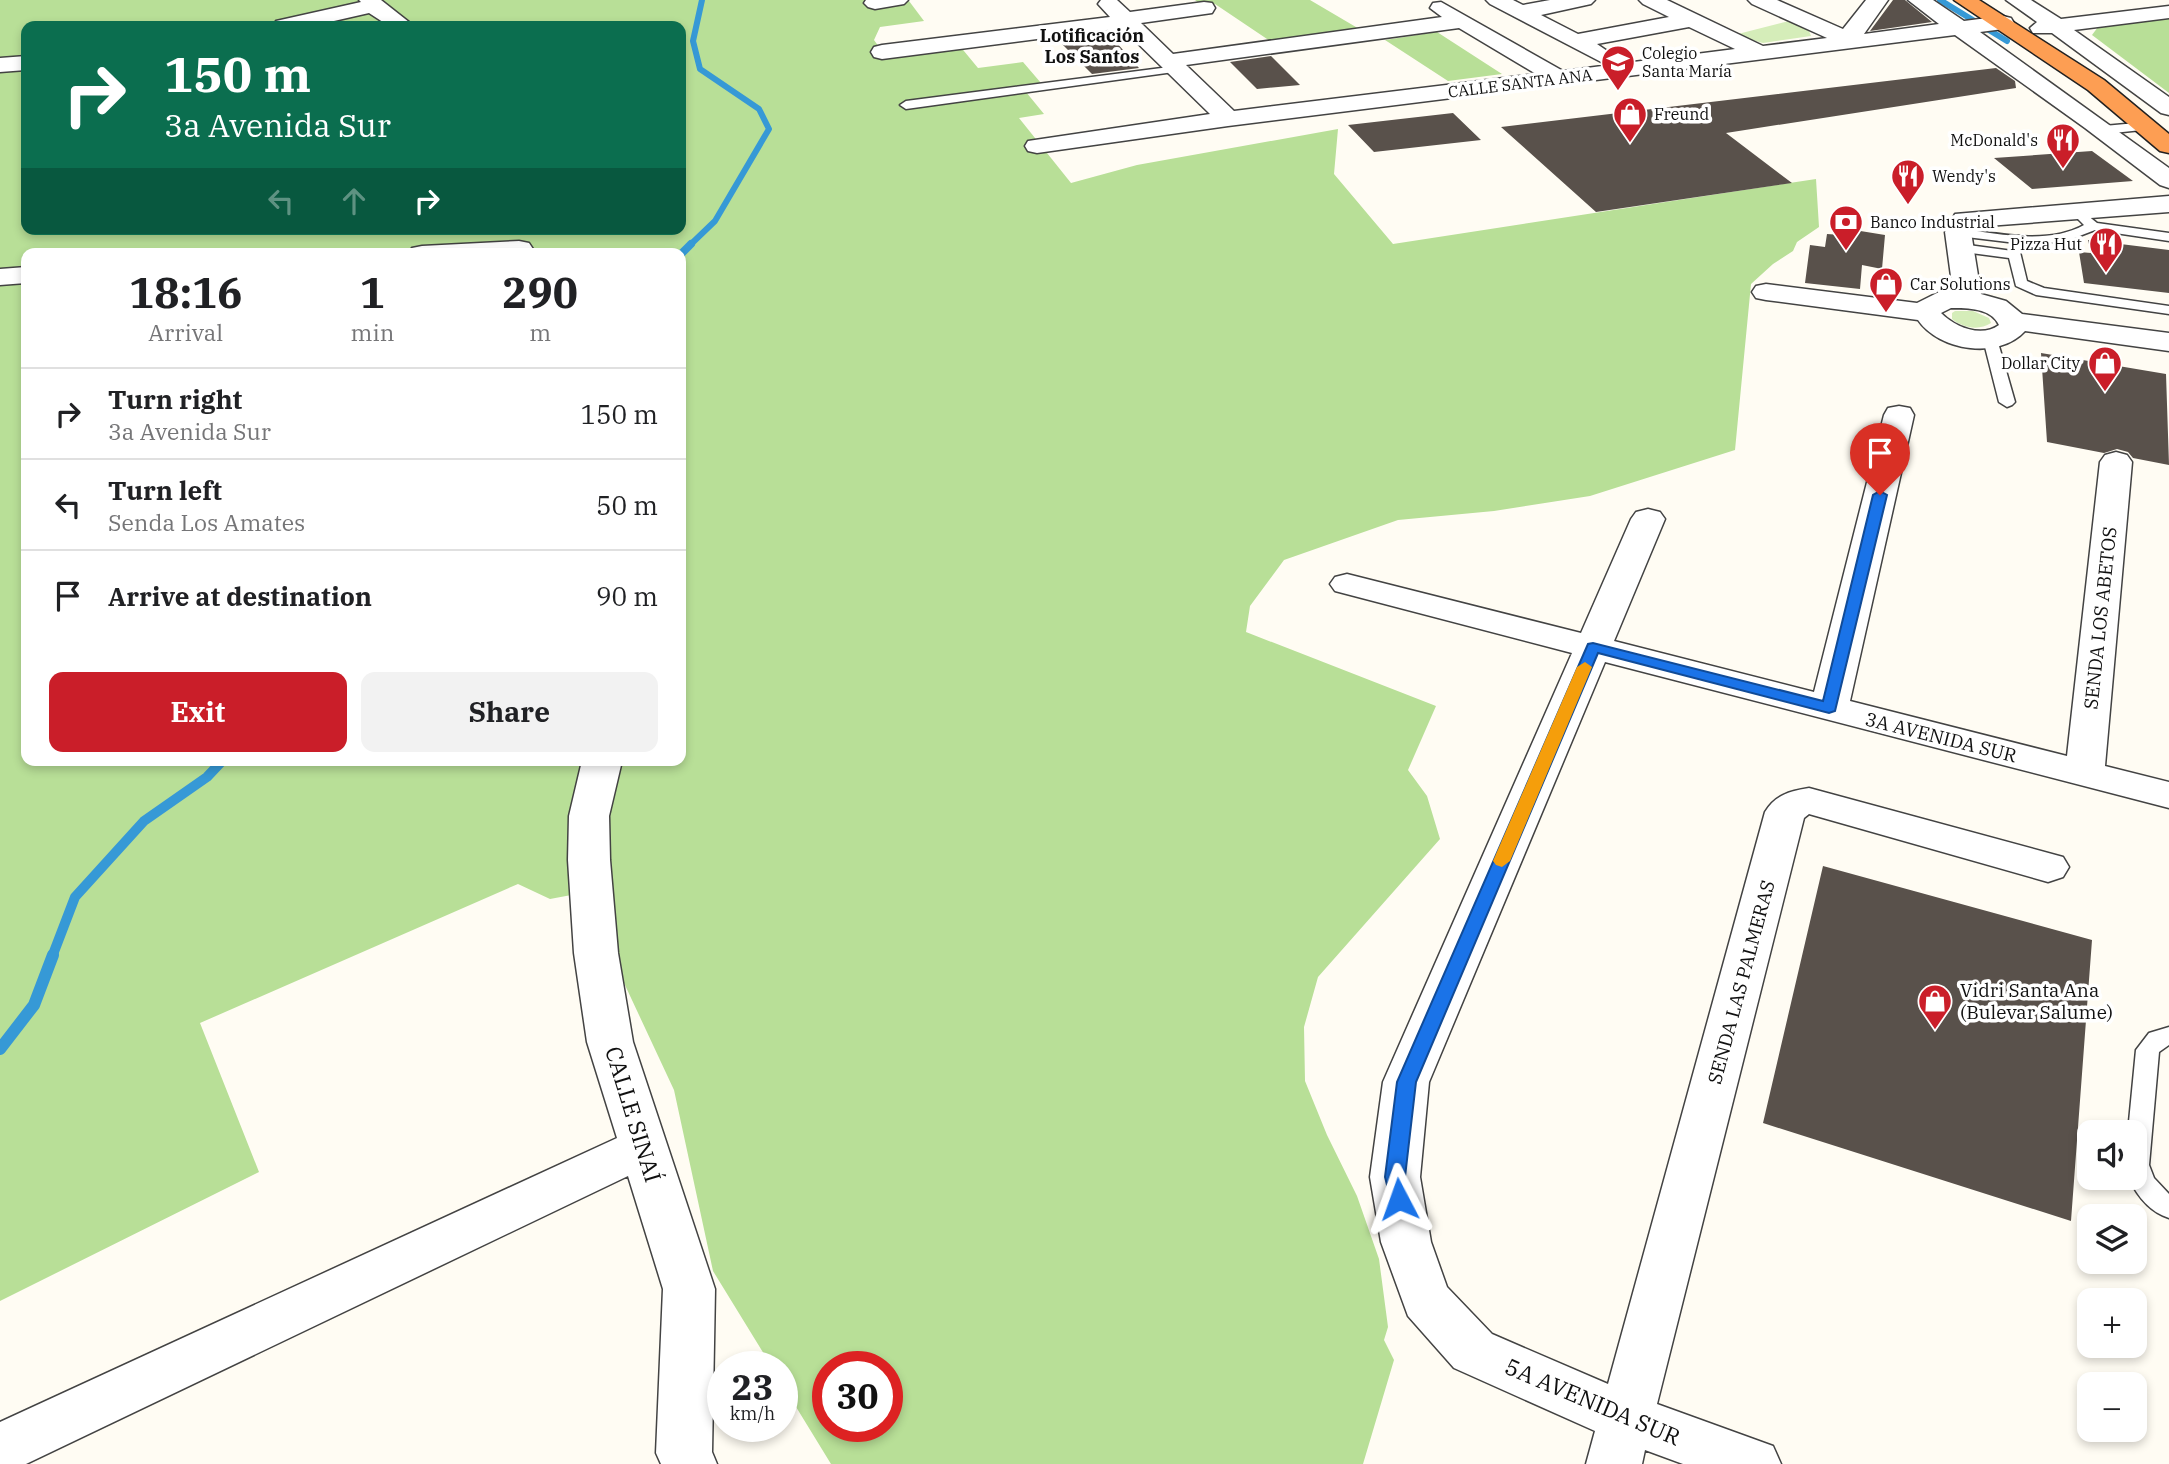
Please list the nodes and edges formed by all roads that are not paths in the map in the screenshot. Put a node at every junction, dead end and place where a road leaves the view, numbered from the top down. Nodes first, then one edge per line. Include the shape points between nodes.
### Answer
1 (897, 0) edge
2 (1105, 0) edge
3 (1428, 0) edge
4 (1497, 0) edge
5 (1584, 0) edge
6 (1650, 0) edge
7 (1759, 0) edge
8 (1877, 0) edge
9 (1919, 0) edge
10 (1965, 0) edge
11 (1984, 0) edge
12 (2017, 0) edge
13 (372, 3) edge
14 (874, 3) dead end
15 (1204, 8) dead end
16 (1521, 12) junction
17 (2169, 12) edge
18 (1126, 20) junction
19 (1691, 20) junction
20 (303, 21) edge
21 (396, 21) edge
22 (1463, 21) junction
23 (2003, 23) junction
24 (2057, 26) junction
25 (1959, 27) junction
26 (2032, 29) junction
27 (1567, 37) junction
28 (1851, 41) junction
29 (1501, 43) junction
30 (882, 52) dead end
31 (1760, 53) junction
32 (2050, 54) junction
33 (1605, 57) dead end
34 (21, 63) edge
35 (0, 65) edge
36 (1172, 65) junction
37 (1559, 78) junction
38 (2042, 88) junction
39 (906, 104) dead end
40 (2169, 108) edge
41 (1228, 119) junction
42 (2158, 125) edge
43 (2104, 130) junction
44 (1037, 146) dead end
45 (2169, 146) edge
46 (2169, 180) edge
47 (2169, 204) edge
48 (2085, 218) junction
49 (2169, 237) edge
50 (1959, 240) junction
51 (518, 244) edge
52 (480, 248) edge
53 (21, 275) edge
54 (0, 276) edge
55 (1766, 292) dead end
56 (1968, 299) junction
57 (2169, 310) edge
58 (1927, 313) junction
59 (2013, 321) junction
60 (2131, 321) junction
61 (1990, 339) junction
62 (2169, 342) edge
63 (2007, 401) dead end
64 (1899, 415) dead end
65 (2116, 462) dead end
66 (1648, 519) dead end
67 (1347, 584) dead end
68 (1593, 647) junction
69 (1829, 708) junction
70 (601, 766) edge
71 (2085, 774) junction
72 (2169, 795) edge
73 (2048, 867) dead end
74 (2169, 1036) edge
75 (644, 1147) junction
76 (2169, 1208) edge
77 (1620, 1441) edge
78 (0, 1449) edge
79 (679, 1460) edge
80 (1753, 1464) edge

1 - 14 street
2 - 18 street
3 - 22 street
4 - 16 street
5 - 16 street
6 - 19 street
7 - 28 street
8 - 28 street via 1851,34
9 - 25 street
10 - 23 highway
11 - 26 highway
12 - 24 street
13 - 20 street
13 - 21 street
15 - 18 street
16 - 27 street
17 - 24 street
18 - 30 street
18 - 36 street
19 - 27 street
19 - 31 street
22 - 29 street
22 - 36 street
23 - 25 street, CALLE SANTA ANA
23 - 32 highway
24 - 26 street
24 - 40 street
25 - 28 street, CALLE SANTA ANA
25 - 38 street
26 - 42 highway
27 - 29 street
27 - 33 street
28 - 31 street, CALLE SANTA ANA
29 - 37 street
31 - 37 street, CALLE SANTA ANA
32 - 38 street via 2048,79
32 - 42 highway
34 - 35 street
36 - 39 lane
36 - 41 street
37 - 41 street, CALLE SANTA ANA
38 - 43 street
41 - 44 street, CALLE SANTA ANA
42 - 43 lane
42 - 45 highway
43 - 46 street
47 - 48 street
48 - 49 lane
48 - 50 street via 1964,219
50 - 56 street
50 - 60 lane via 2015,255 2021,283
51 - 52 street
53 - 54 street
55 - 58 street
56 - 58 street via 1936,302
56 - 59 street via 1999,309
57 - 60 lane
58 - 61 street via 1936,326 1947,331
59 - 60 street
59 - 61 street via 2010,333
60 - 62 street
61 - 63 lane
64 - 69 street
65 - 71 street, SENDA LOS ABETOS
66 - 68 street
67 - 68 street, 3A AVENIDA SUR
68 - 69 street, 3A AVENIDA SUR
68 - 77 street, 5A AVENIDA SUR via 1406,1082 1395,1177 1406,1242 1426,1300 1473,1351
69 - 71 street, 3A AVENIDA SUR
70 - 75 street, CALLE SINAÍ via 589,816 596,953 610,1042
71 - 72 street, 3A AVENIDA SUR
73 - 77 street, SENDA LAS PALMERAS via 1809,801 1785,812
74 - 76 lane via 2157,1039 2148,1050 2137,1165 2141,1181
75 - 78 street
75 - 79 street, CALLE SINAÍ via 689,1289
77 - 80 street, 5A AVENIDA SUR

